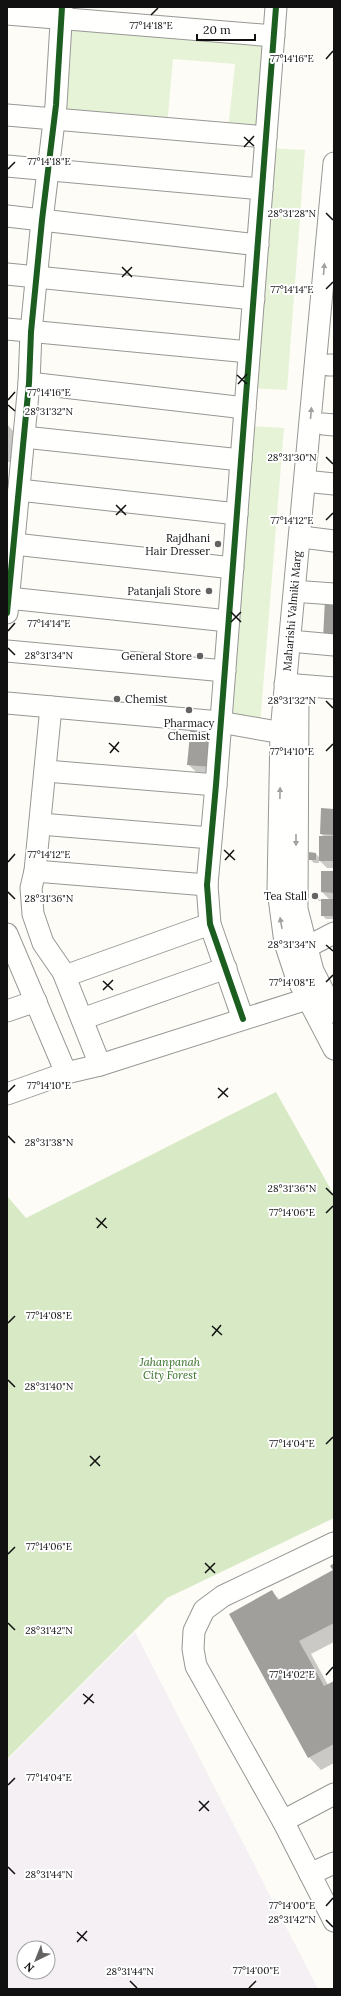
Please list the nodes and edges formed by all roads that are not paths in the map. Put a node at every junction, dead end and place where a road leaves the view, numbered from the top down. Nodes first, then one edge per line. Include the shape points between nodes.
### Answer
1 (276, 7) edge
2 (62, 13) edge
3 (7, 14) edge
4 (274, 36) junction
5 (7, 115) edge
6 (54, 120) junction
7 (266, 137) junction
8 (334, 163) edge
9 (7, 166) edge
10 (48, 171) junction
11 (262, 189) junction
12 (7, 216) edge
13 (42, 220) junction
14 (258, 245) junction
15 (7, 274) edge
16 (36, 277) junction
17 (254, 299) junction
18 (334, 313) edge
19 (7, 329) edge
20 (31, 332) junction
21 (249, 352) junction
22 (332, 365) edge
23 (29, 384) junction
24 (245, 408) junction
25 (329, 424) edge
26 (24, 437) junction
27 (241, 460) junction
28 (324, 483) edge
29 (19, 490) junction
30 (237, 514) junction
31 (310, 538) junction
32 (334, 541) edge
33 (14, 544) junction
34 (233, 568) junction
35 (306, 592) junction
36 (334, 594) edge
37 (8, 606) edge
38 (228, 621) junction
39 (301, 642) junction
40 (334, 645) edge
41 (7, 651) edge
42 (224, 671) junction
43 (292, 684) junction
44 (334, 688) edge
45 (7, 703) edge
46 (51, 707) junction
47 (220, 722) junction
48 (289, 734) junction
49 (46, 771) junction
50 (216, 785) junction
51 (40, 824) junction
52 (211, 838) junction
53 (36, 871) junction
54 (207, 885) junction
55 (210, 924) junction
56 (334, 932) edge
57 (9, 942) edge
58 (297, 950) junction
59 (226, 968) junction
60 (65, 976) junction
61 (315, 995) junction
62 (36, 1001) junction
63 (7, 1011) edge
64 (334, 1012) edge
65 (82, 1019) junction
66 (242, 1019) junction
67 (334, 1049) edge
68 (100, 1065) junction
69 (66, 1073) junction
70 (7, 1094) edge
71 (334, 1543) edge
72 (334, 1794) edge
73 (283, 1821) junction
74 (334, 1863) edge
75 (310, 1874) junction
76 (334, 1921) edge

1 - 4 street
2 - 3 street
2 - 4 street
2 - 6 street
4 - 7 street
5 - 6 street
6 - 7 street
6 - 10 street
7 - 11 street
43 -> 8 street, Maharishi Valmiki Marg
9 - 10 street
10 - 11 street
10 - 13 street
11 - 14 street
12 - 13 street
13 - 14 street
13 - 16 street
14 - 17 street
15 - 16 street
16 - 17 street
16 - 20 street
17 - 21 street
18 - 22 street, Maharishi Valmiki Marg
19 - 20 street
20 - 21 street
20 - 23 street
21 - 24 street
22 - 25 street, Maharishi Valmiki Marg
23 - 24 street
23 - 26 street
24 - 27 street
25 - 28 street, Maharishi Valmiki Marg
26 - 27 street
26 - 29 street
27 - 30 street
28 - 31 street, Maharishi Valmiki Marg
29 - 30 street
29 - 33 street
30 - 34 street
31 - 32 street
31 - 35 street, Maharishi Valmiki Marg
33 - 34 street
33 - 37 street
34 - 38 street
35 - 36 street
35 - 39 street, Maharishi Valmiki Marg
37 - 38 street
38 - 42 street
39 - 40 street
39 - 43 street, Maharishi Valmiki Marg
41 - 42 street
42 - 47 street
43 - 44 street
43 - 48 street, Maharishi Valmiki Marg
45 - 46 street
46 - 47 street
46 - 49 street
47 - 48 street
47 - 50 street
48 - 58 street, Maharishi Valmiki Marg
49 - 50 street
49 - 51 street
50 - 52 street
51 - 52 street
51 - 53 street
52 - 54 street
53 - 54 street
53 - 60 street via 31,888 33,914 43,943
54 - 55 street
55 - 59 street
55 - 60 street
56 - 58 street
57 - 62 street
58 - 61 street, Maharishi Valmiki Marg via 313,971
59 - 65 street
59 - 66 street
60 - 65 street
61 - 64 street, Maharishi Valmiki Marg
61 - 66 street
61 - 67 street, Maharishi Valmiki Marg
62 - 63 street
62 - 69 street
65 - 68 street
66 - 68 street
68 - 69 street
69 - 70 street
71 - 73 street via 223,1596 204,1610 194,1631 193,1649 196,1666
72 - 73 street
73 - 75 street
74 - 75 street
75 - 76 street

